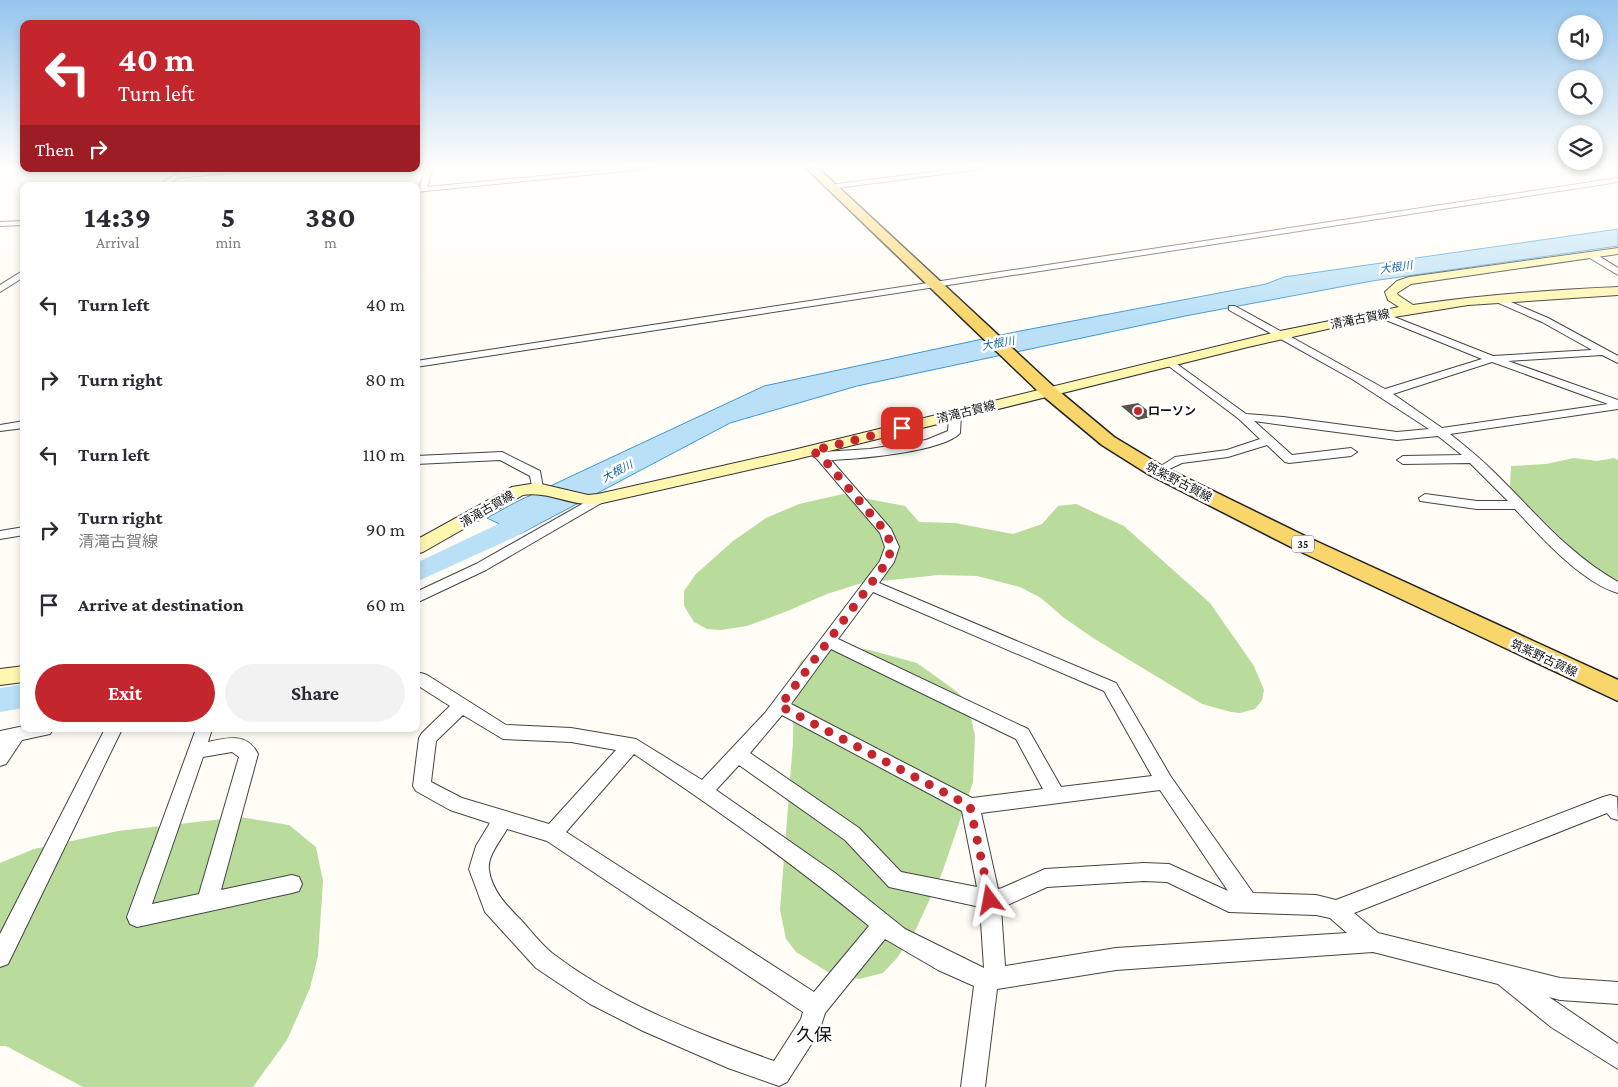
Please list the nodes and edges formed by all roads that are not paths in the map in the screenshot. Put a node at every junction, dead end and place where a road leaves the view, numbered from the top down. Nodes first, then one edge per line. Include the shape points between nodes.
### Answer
1 (870, 219) edge
2 (1363, 219) edge
3 (20, 223) edge
4 (0, 224) edge
5 (1618, 251) edge
6 (1591, 255) junction
7 (1618, 272) edge
8 (20, 276) edge
9 (940, 283) junction
10 (0, 289) edge
11 (1616, 292) edge
12 (1498, 299) junction
13 (1232, 308) dead end
14 (1410, 309) junction
15 (1379, 314) junction
16 (1282, 336) junction
17 (1603, 352) junction
18 (1492, 359) junction
19 (1618, 360) edge
20 (1170, 362) junction
21 (420, 363) edge
22 (1054, 389) junction
23 (1384, 393) junction
24 (1618, 405) edge
25 (955, 414) junction
26 (1243, 418) junction
27 (20, 425) edge
28 (0, 428) edge
29 (1439, 432) junction
30 (1267, 441) junction
31 (1351, 452) dead end
32 (816, 454) junction
33 (1472, 459) junction
34 (420, 460) edge
35 (1403, 460) dead end
36 (1167, 466) junction
37 (541, 489) junction
38 (1425, 498) dead end
39 (593, 499) junction
40 (1518, 505) junction
41 (20, 532) edge
42 (0, 535) edge
43 (420, 546) edge
44 (870, 586) junction
45 (1618, 588) edge
46 (420, 596) edge
47 (828, 641) junction
48 (20, 674) edge
49 (0, 677) edge
50 (1618, 678) edge
51 (420, 680) edge
52 (1618, 691) edge
53 (462, 705) junction
54 (780, 706) junction
55 (30, 732) edge
56 (112, 732) edge
57 (203, 732) edge
58 (8, 737) edge
59 (630, 745) junction
60 (196, 751) junction
61 (737, 754) junction
62 (0, 758) edge
63 (1165, 782) junction
64 (704, 791) junction
65 (1056, 795) junction
66 (970, 806) junction
67 (1618, 812) edge
68 (503, 819) junction
69 (553, 834) junction
70 (292, 884) dead end
71 (990, 900) junction
72 (207, 902) junction
73 (1248, 903) junction
74 (1336, 910) junction
75 (884, 924) junction
76 (1373, 942) junction
77 (0, 956) edge
78 (1501, 974) junction
79 (990, 979) junction
80 (1618, 993) edge
81 (816, 1007) junction
82 (1618, 1057) edge
83 (974, 1087) edge

1 - 9 main road, 筑紫野古賀線 / 35
2 - 9 street
3 - 4 street
5 - 6 main road, 清滝古賀線
6 - 7 street
6 - 14 main road, 清滝古賀線 via 1401,284 1391,292 1392,297
8 - 10 street
9 - 21 street
9 - 22 main road, 筑紫野古賀線 / 35
11 - 12 main road, 清滝古賀線
12 - 14 main road, 清滝古賀線
12 - 17 street
13 - 16 street
14 - 15 main road, 清滝古賀線
15 - 16 main road, 清滝古賀線
15 - 18 street
16 - 20 main road, 清滝古賀線
16 - 23 street
17 - 18 street
17 - 19 street
18 - 23 street
18 - 24 street
20 - 22 main road, 清滝古賀線
20 - 26 street
22 - 25 main road, 清滝古賀線
22 - 36 main road, 筑紫野古賀線 / 35 via 1118,437
22 - 52 main road, 筑紫野古賀線 / 35 via 1108,441 1155,470 1310,547
23 - 29 street
24 - 29 street
25 - 32 main road, 清滝古賀線
25 - 32 street via 954,433 938,441 839,457
26 - 29 street via 1283,420 1397,436
26 - 30 street
27 - 28 street
29 - 33 street
30 - 31 street via 1289,459
30 - 36 street via 1228,453 1179,460
32 - 39 main road, 清滝古賀線
32 - 44 street via 886,532 892,547 887,562
33 - 35 street
33 - 40 street
34 - 37 street via 502,456 536,474
36 - 50 main road, 筑紫野古賀線 / 35
37 - 39 main road, 清滝古賀線
37 - 43 main road, 清滝古賀線 via 518,491 507,496
38 - 40 street via 1477,505
39 - 46 street via 481,567
40 - 45 street via 1569,556 1601,580
41 - 42 street
44 - 47 street
44 - 63 street via 1110,687
47 - 54 street
47 - 65 street via 1022,734
48 - 49 main road
51 - 53 street
53 - 59 street via 503,732 571,735
53 - 68 street via 428,738 422,786 458,804
54 - 61 street via 759,734
54 - 66 street
55 - 58 street
56 - 77 street
57 - 60 street
58 - 62 street
59 - 64 street
59 - 69 street
60 - 72 street via 235,744 249,754
60 - 72 street via 136,917
61 - 64 street
61 - 71 street via 852,834 896,880
63 - 65 street
63 - 73 street
64 - 75 street
65 - 66 street
66 - 71 street
67 - 74 street via 1610,803
68 - 69 street
68 - 81 street via 483,852 479,869 492,905 544,960 598,996 651,1023 779,1074 810,1024
69 - 81 street
70 - 72 street
71 - 73 street via 1004,898 1044,878 1144,872 1169,873 1229,902
71 - 79 street
73 - 74 street via 1316,905
74 - 76 street
75 - 79 street via 898,936 946,962
75 - 81 street
76 - 78 street
76 - 79 street via 1116,959
78 - 80 street via 1560,989
78 - 82 street via 1559,1019
79 - 83 street

